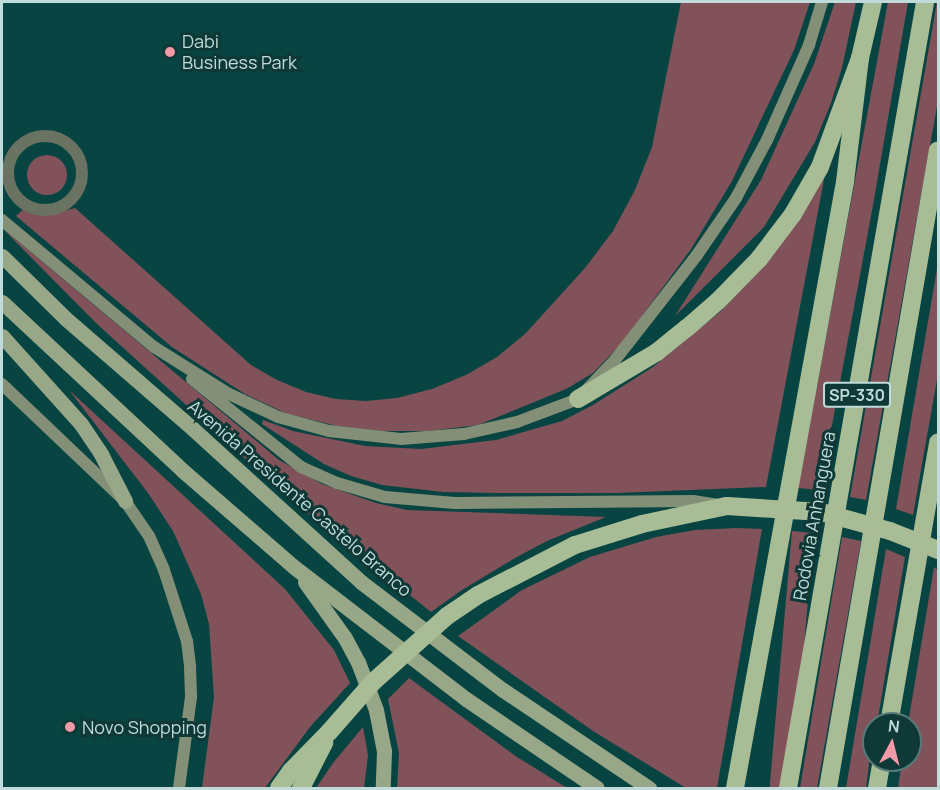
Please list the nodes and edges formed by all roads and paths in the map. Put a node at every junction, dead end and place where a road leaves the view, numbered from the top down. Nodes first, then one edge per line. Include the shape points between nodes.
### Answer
1 (822, 2) edge
2 (873, 2) edge
3 (926, 2) edge
4 (860, 58) junction
5 (939, 150) edge
6 (4, 177) edge
7 (2, 220) edge
8 (2, 256) edge
9 (2, 302) edge
10 (2, 336) edge
11 (154, 347) junction
12 (2, 384) edge
13 (578, 399) junction
14 (939, 442) edge
15 (125, 501) junction
16 (727, 507) junction
17 (939, 550) edge
18 (294, 567) junction
19 (891, 712) edge
20 (330, 731) junction
21 (880, 772) edge
22 (179, 789) edge
23 (279, 789) edge
24 (301, 789) edge
25 (383, 789) edge
26 (597, 789) edge
27 (649, 789) edge
28 (735, 789) edge
29 (788, 789) edge
30 (828, 789) edge
31 (877, 789) edge

1 - 13 main road via 791,90 736,198 649,318
2 - 4 highway
3 - 29 highway, Rodovia Anhanguera / SP-330
4 - 13 highway via 820,167 793,214 759,259 718,301 657,352
4 - 28 highway, Rodovia Anhanguera / SP-330 via 844,182
5 - 30 highway, SP-330
6 - 6 street via 19,201 41,210 54,210 72,199 80,186 81,161 65,141 54,136 35,137 19,145 11,155
7 - 11 main road, Avenida Presidente Castelo Branco
8 - 27 main road, Avenida Presidente Castelo Branco via 65,318 361,582 503,690
9 - 18 main road via 182,470
10 - 15 main road via 81,424
11 - 13 main road, Avenida Presidente Castelo Branco via 229,394 278,417 329,431 377,437 464,434 528,419
11 - 16 main road via 286,457 318,475 386,497 455,503 693,501
12 - 15 main road
14 - 19 highway
15 - 22 main road via 149,536 187,640 191,697
16 - 17 highway, bridge via 821,512 890,531
16 - 20 highway, bridge via 642,524 575,545 478,595 412,645
18 - 25 main road via 358,662 380,727
18 - 26 main road via 466,699
20 - 23 highway
20 - 24 highway
21 - 31 highway

